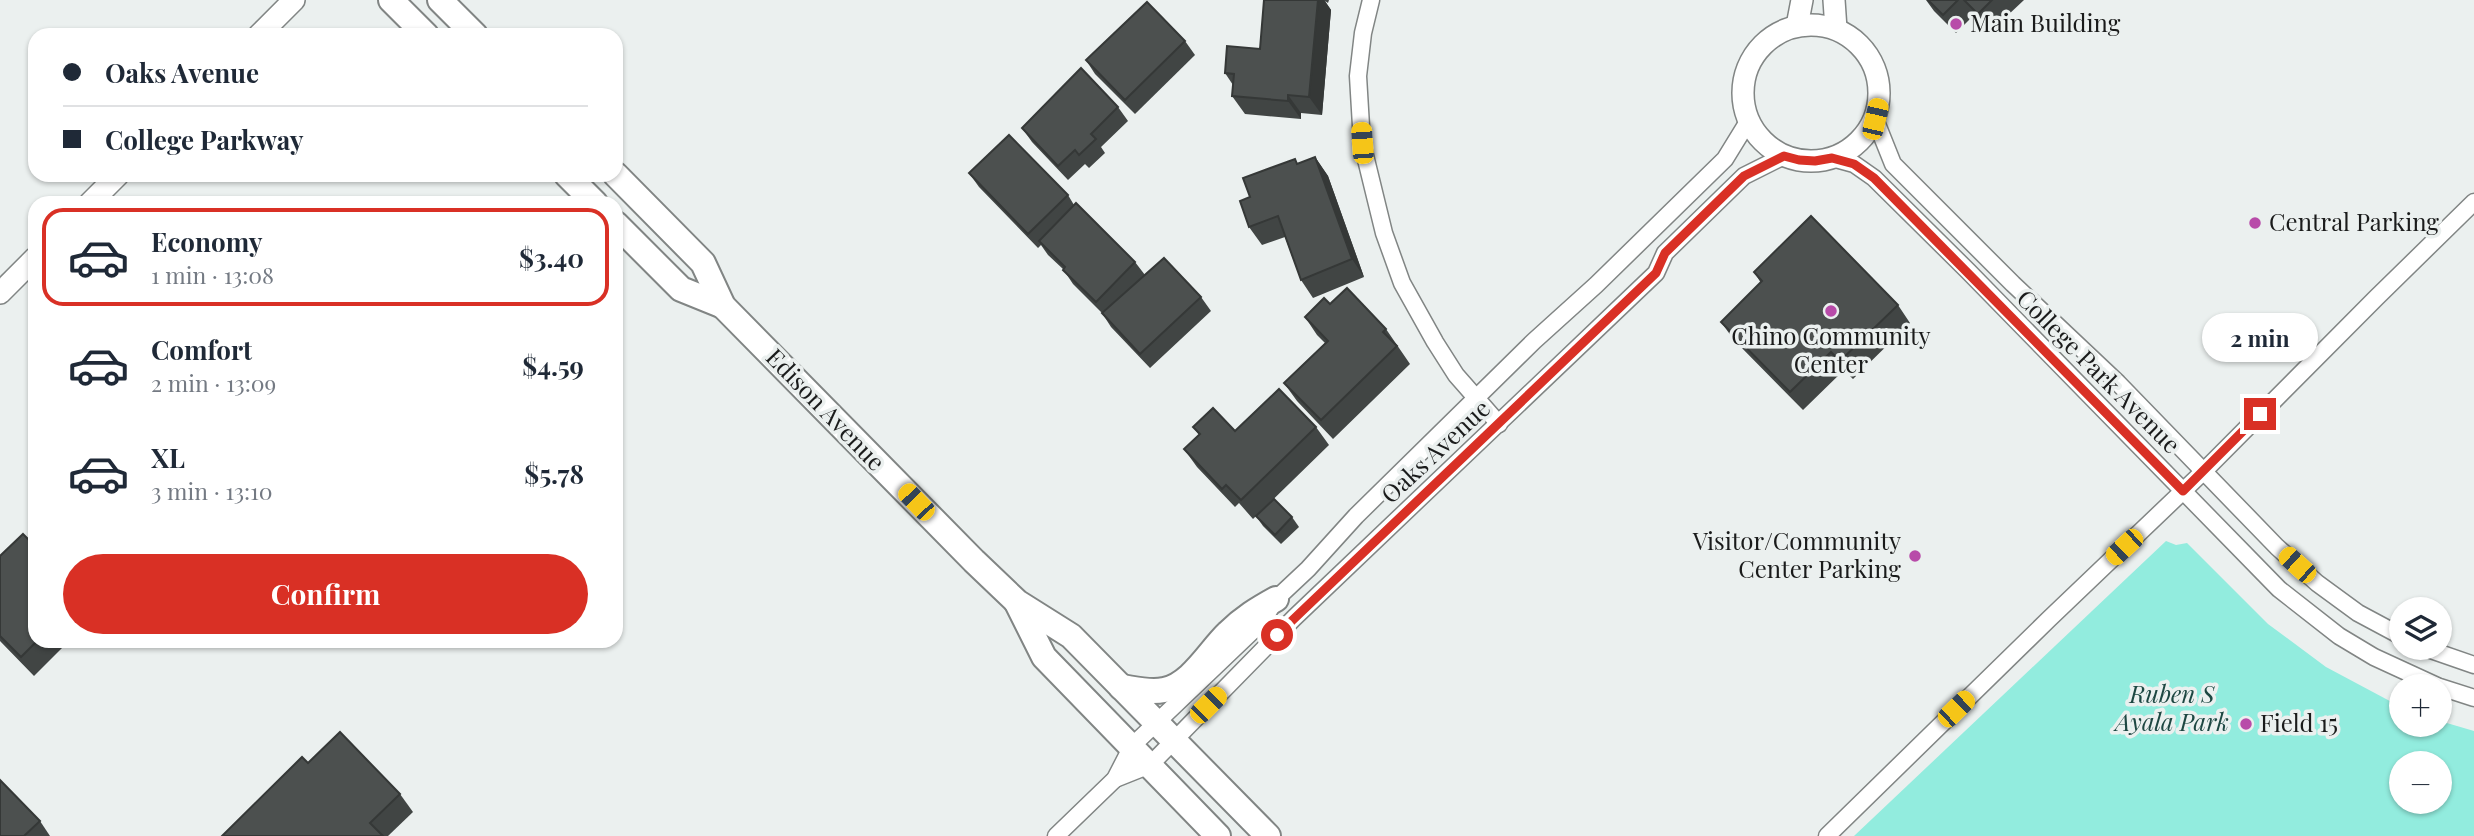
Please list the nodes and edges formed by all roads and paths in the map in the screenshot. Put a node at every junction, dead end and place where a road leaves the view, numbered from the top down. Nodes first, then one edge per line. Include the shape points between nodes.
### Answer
1 (295, 0) edge
2 (391, 0) edge
3 (440, 0) edge
4 (1371, 0) edge
5 (1802, 0) edge
6 (1834, 0) edge
7 (1797, 26) junction
8 (266, 28) edge
9 (419, 28) edge
10 (468, 28) edge
11 (1836, 29) junction
12 (1875, 119) junction
13 (1749, 120) junction
14 (1784, 156) junction
15 (1832, 158) junction
16 (111, 182) edge
17 (574, 182) edge
18 (623, 182) edge
19 (97, 196) edge
20 (588, 196) edge
21 (2474, 202) edge
22 (623, 231) edge
23 (28, 265) edge
24 (0, 293) edge
25 (723, 306) junction
26 (1476, 398) junction
27 (1499, 424) junction
28 (2204, 471) junction
29 (2183, 491) junction
30 (1276, 600) junction
31 (1017, 602) junction
32 (2389, 630) edge
33 (2452, 657) edge
34 (2474, 665) edge
35 (2410, 674) edge
36 (1121, 687) junction
37 (2452, 691) edge
38 (2474, 698) edge
39 (1155, 723) junction
40 (1174, 742) junction
41 (1132, 746) junction
42 (1150, 765) junction
43 (1115, 779) junction
44 (1056, 836) edge
45 (1218, 836) edge
46 (1268, 836) edge
47 (1827, 836) edge

1 - 8 street
2 - 9 main road
3 - 10 main road
4 - 26 street via 1358,76 1359,103 1362,143 1384,233 1402,283 1456,375
5 - 7 street
6 - 11 street
7 - 11 street
7 - 13 street via 1778,33 1750,61 1743,91
11 - 12 street via 1869,56 1880,97
12 - 15 street via 1850,150
12 - 28 street, College Park Avenue via 1893,164
13 - 14 street via 1757,135
13 - 26 street, Oaks Avenue via 1725,159
14 - 15 street via 1807,161
14 - 27 street, Oaks Avenue via 1744,176 1665,253 1656,273
15 - 29 street, College Park Avenue via 1854,164 1874,178
16 - 19 street
17 - 20 main road
18 - 25 main road, Edison Avenue via 703,263
21 - 28 street
22 - 25 main road, Edison Avenue via 681,289
23 - 24 street
25 - 31 main road, Edison Avenue
26 - 27 street
26 - 30 street, Oaks Avenue
27 - 40 street, Oaks Avenue via 1294,618
28 - 29 street
28 - 32 street, College Park Avenue via 2317,583
29 - 35 street, College Park Avenue via 2306,613 2374,657
29 - 47 street
30 - 36 main road via 1251,612 1182,682 1153,692
30 - 39 street, Oaks Avenue via 1262,622
31 - 36 main road, Edison Avenue via 1072,636
31 - 41 main road, Edison Avenue via 1044,657
33 - 34 street
36 - 39 main road, Edison Avenue
37 - 38 street, College Park Avenue
39 - 40 main road, Edison Avenue
39 - 41 street, Oaks Avenue
40 - 42 street, Oaks Avenue
40 - 46 main road, Edison Avenue
41 - 42 main road, Edison Avenue
41 - 43 street, Oaks Avenue
42 - 43 street, Oaks Avenue
42 - 45 main road, Edison Avenue
43 - 44 street, Oaks Avenue

